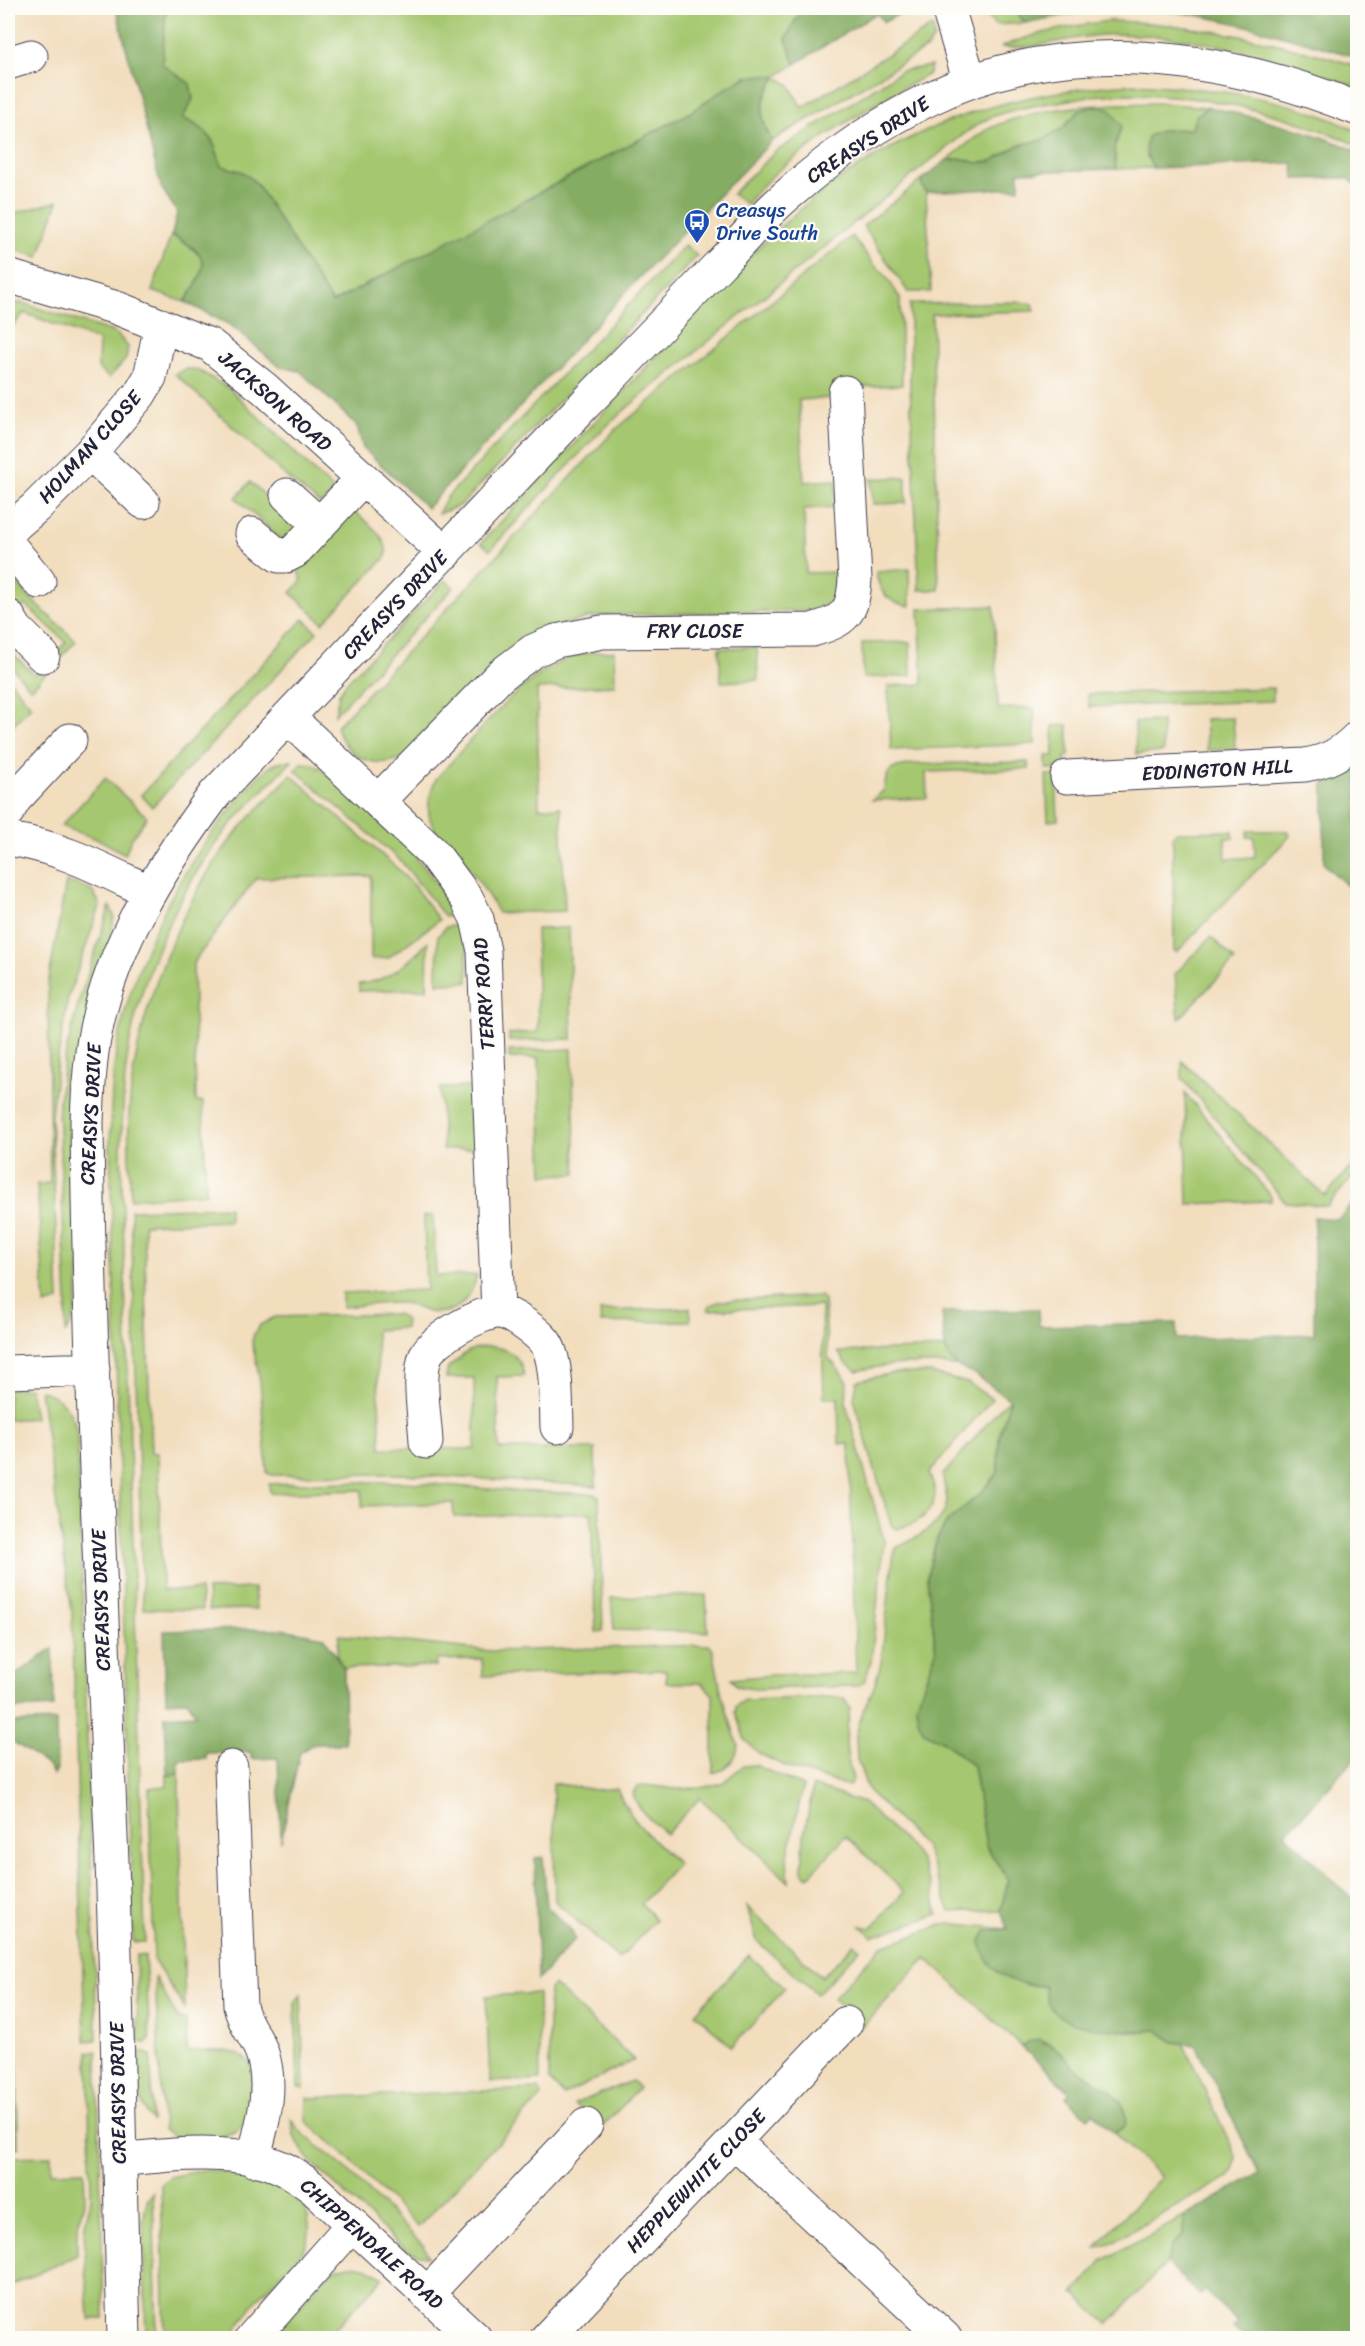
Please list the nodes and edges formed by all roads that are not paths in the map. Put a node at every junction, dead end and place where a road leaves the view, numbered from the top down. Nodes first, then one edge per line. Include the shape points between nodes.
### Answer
1 (948, 8) edge
2 (970, 82) junction
3 (1358, 109) edge
4 (8, 276) edge
5 (161, 325) junction
6 (845, 392) dead end
7 (90, 453) junction
8 (362, 479) junction
9 (287, 495) dead end
10 (143, 502) dead end
11 (319, 524) junction
12 (9, 531) edge
13 (252, 534) dead end
14 (445, 553) junction
15 (39, 582) dead end
16 (8, 616) edge
17 (44, 656) dead end
18 (288, 717) junction
19 (1358, 737) edge
20 (70, 740) dead end
21 (1067, 777) dead end
22 (379, 800) junction
23 (8, 811) edge
24 (8, 839) edge
25 (150, 892) junction
26 (498, 1312) junction
27 (93, 1369) junction
28 (8, 1372) edge
29 (557, 1427) dead end
30 (426, 1442) dead end
31 (231, 1767) dead end
32 (846, 2023) dead end
33 (586, 2125) dead end
34 (734, 2141) junction
35 (118, 2160) junction
36 (253, 2160) junction
37 (353, 2224) junction
38 (428, 2294) junction
39 (124, 2338) edge
40 (252, 2338) edge
41 (475, 2338) edge
42 (547, 2338) edge
43 (945, 2338) edge

1 - 2 street
2 - 3 street, CREASYS DRIVE via 1062,60 1150,58 1245,73
2 - 14 street, CREASYS DRIVE via 885,123 786,195
4 - 5 street, JACKSON ROAD
5 - 7 street, HOLMAN CLOSE via 150,377
5 - 8 street, JACKSON ROAD via 210,345 234,362
6 - 22 street, FRY CLOSE via 855,579 854,600 845,617 813,630 602,632 556,641 533,651 501,675
7 - 10 street
7 - 12 street, HOLMAN CLOSE
8 - 11 street
8 - 14 street, JACKSON ROAD
9 - 11 street
11 - 13 street via 286,556 279,556
12 - 15 street
14 - 18 street, CREASYS DRIVE
16 - 17 street
18 - 22 street, TERRY ROAD
18 - 25 street, CREASYS DRIVE via 215,794
19 - 21 street, EDDINGTON HILL via 1324,762 1305,765
20 - 23 street
22 - 26 street, TERRY ROAD via 454,879 482,934
24 - 25 street via 72,855
25 - 27 street, CREASYS DRIVE via 116,964 101,1008 90,1067 87,1143
26 - 29 street via 512,1316 546,1342 553,1362
26 - 30 street via 438,1340 426,1354
27 - 28 street
27 - 35 street, CREASYS DRIVE via 118,2048
31 - 36 street via 240,2006 244,2022 261,2051 268,2095
32 - 34 street, HEPPLEWHITE CLOSE
33 - 38 street
34 - 42 street, HEPPLEWHITE CLOSE
34 - 43 street
35 - 36 street, CHIPPENDALE ROAD via 192,2154
35 - 39 street, CREASYS DRIVE
36 - 37 street, CHIPPENDALE ROAD via 268,2162 296,2176
37 - 38 street, CHIPPENDALE ROAD
37 - 40 street
38 - 41 street, CHIPPENDALE ROAD

